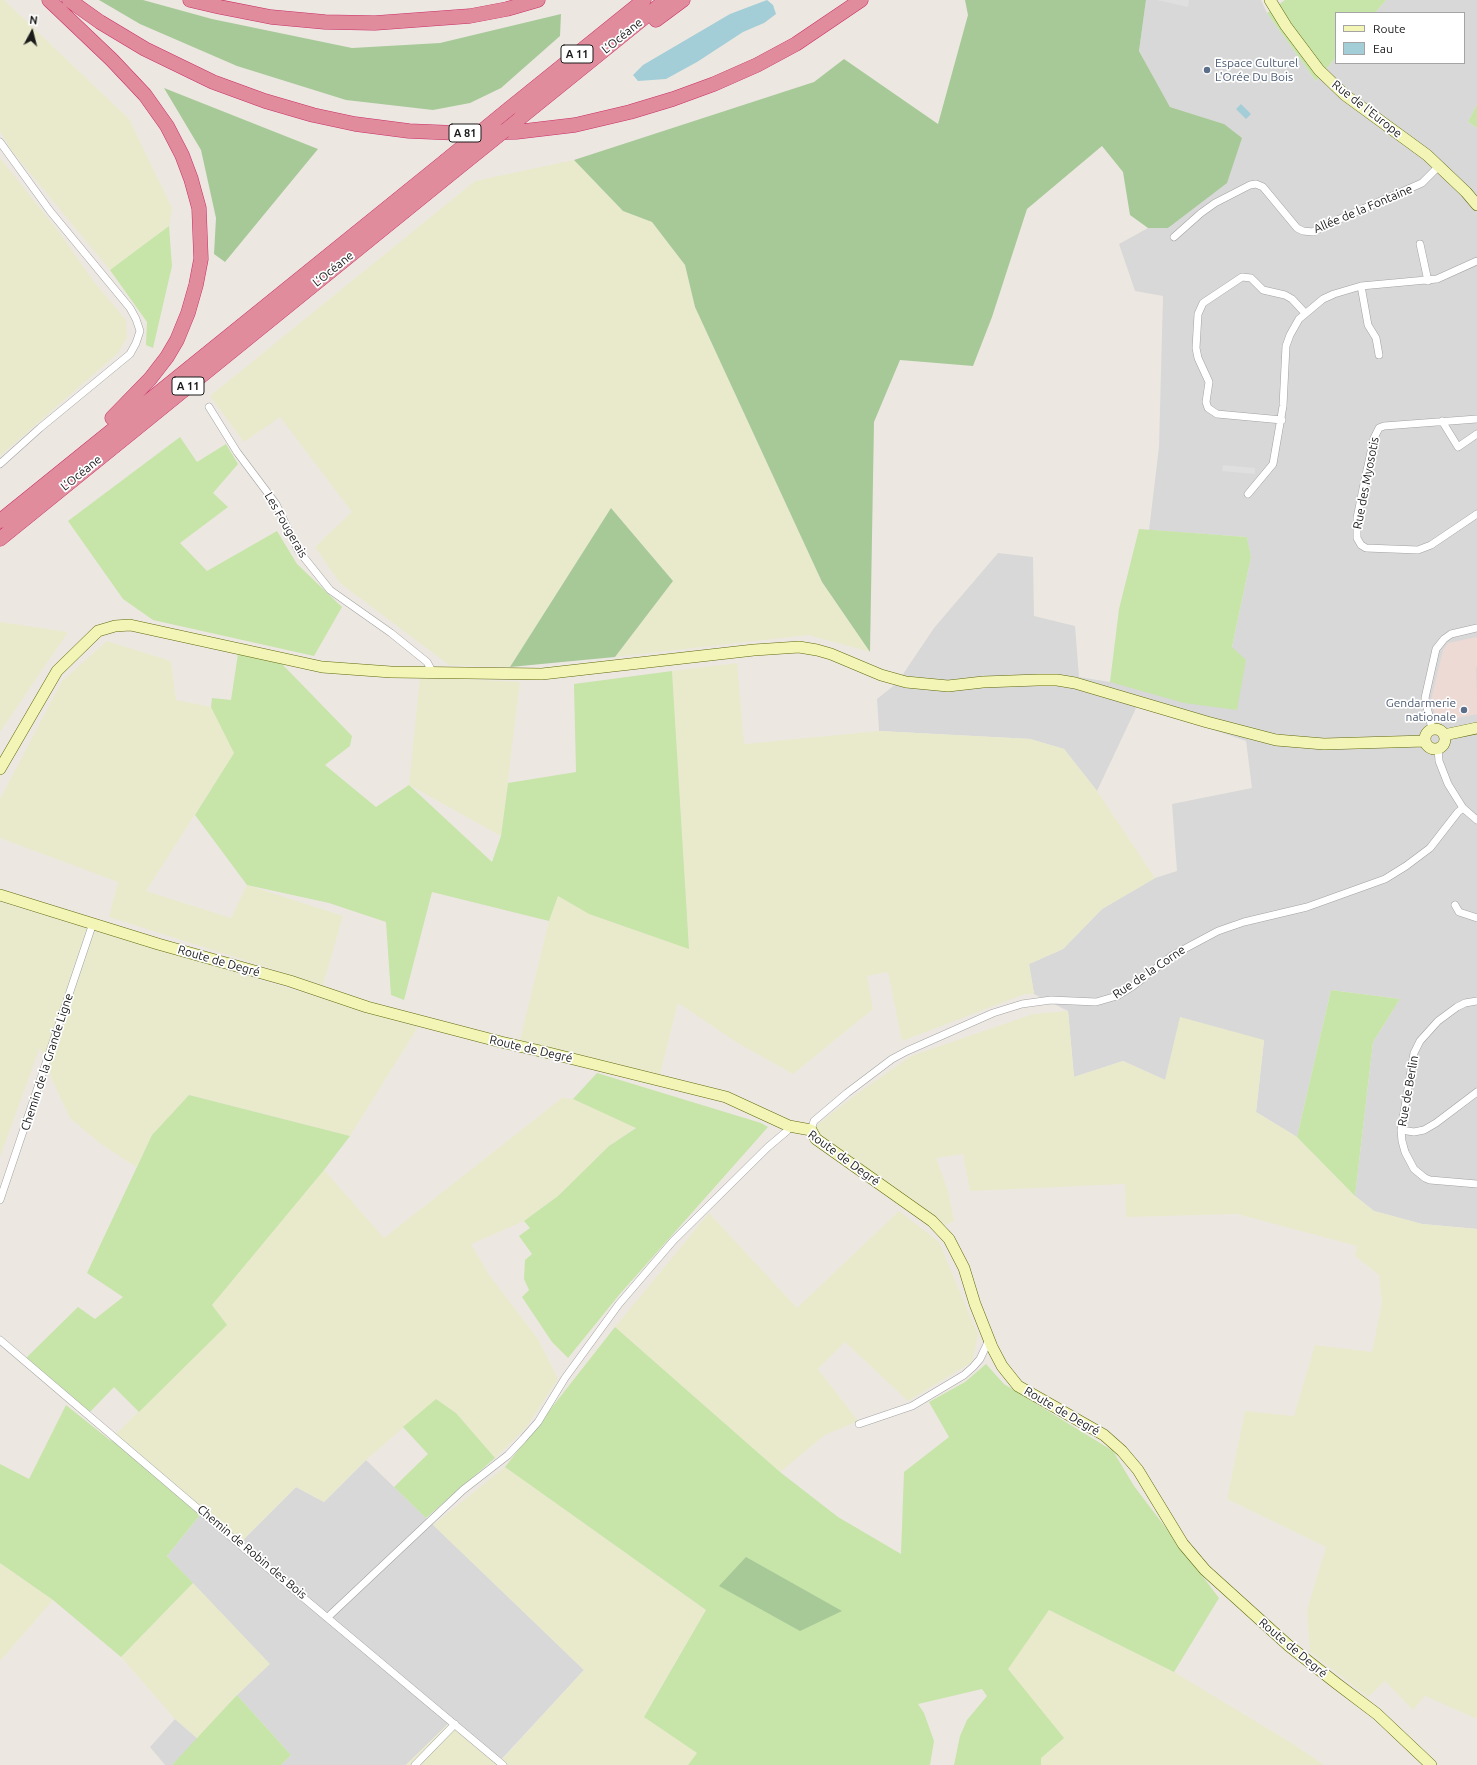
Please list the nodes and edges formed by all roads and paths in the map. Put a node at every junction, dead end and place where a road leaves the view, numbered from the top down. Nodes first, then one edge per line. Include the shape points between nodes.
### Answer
1 (49, 0) edge
2 (69, 0) edge
3 (190, 0) edge
4 (508, 0) edge
5 (538, 0) edge
6 (644, 0) edge
7 (666, 0) edge
8 (683, 0) edge
9 (861, 0) edge
10 (1270, 0) edge
11 (416, 21) junction
12 (586, 65) junction
13 (514, 114) junction
14 (0, 142) edge
15 (1439, 166) junction
16 (1477, 206) edge
17 (1174, 237) dead end
18 (1420, 244) dead end
19 (1477, 261) edge
20 (1428, 280) junction
21 (1361, 286) junction
22 (1305, 313) junction
23 (1379, 355) dead end
24 (209, 407) dead end
25 (1477, 419) edge
26 (1282, 420) junction
27 (1442, 421) junction
28 (1477, 434) edge
29 (82, 453) junction
30 (0, 464) edge
31 (1248, 494) dead end
32 (1477, 514) edge
33 (0, 521) edge
34 (0, 539) edge
35 (1477, 628) edge
36 (433, 673) junction
37 (1477, 728) edge
38 (1432, 730) junction
39 (1444, 734) junction
40 (1425, 741) junction
41 (1438, 749) junction
42 (0, 769) edge
43 (1463, 808) junction
44 (1477, 820) edge
45 (0, 896) edge
46 (1455, 905) dead end
47 (1477, 918) edge
48 (93, 923) junction
49 (1477, 1001) edge
50 (1477, 1092) edge
51 (789, 1126) junction
52 (811, 1130) junction
53 (1401, 1130) junction
54 (1477, 1184) edge
55 (0, 1200) edge
56 (0, 1340) edge
57 (989, 1340) junction
58 (859, 1424) dead end
59 (328, 1616) junction
60 (455, 1724) junction
61 (415, 1765) edge
62 (503, 1765) edge
63 (1431, 1765) edge

1 - 29 highway via 122,70 145,95 167,126 191,179 199,208 201,231 201,259 196,285 177,340 150,378 94,435
2 - 9 highway, A 81 via 145,49 213,82 265,101 354,124 409,131 457,133 516,132 575,125 673,99 714,84 776,55
3 - 11 highway via 292,20 345,23
4 - 11 highway via 437,13
5 - 11 highway via 470,16
6 - 13 highway, L’Océane / A 11
7 - 12 highway, L’Océane / A 11
8 - 12 highway via 606,58
10 - 15 street, Rue de l'Europe via 1319,70 1345,95
12 - 13 highway, L’Océane / A 11
13 - 29 highway, L’Océane / A 11, bridge via 444,162
13 - 34 highway, L’Océane / A 11, bridge via 453,172
14 - 30 street via 50,211 130,308 140,331 130,354
15 - 16 street, Rue de l'Europe
15 - 17 street, Allée de la Fontaine via 1422,183 1313,232 1303,232 1297,228 1263,187 1256,184 1215,203
18 - 20 street
19 - 20 street via 1444,277
20 - 21 street
21 - 22 street via 1323,299
21 - 23 street via 1368,325 1376,338
22 - 26 street via 1294,327 1286,346
22 - 26 street via 1292,298 1263,290 1251,278 1242,277 1203,303 1198,314 1196,348 1209,382 1206,402 1208,408 1217,414
24 - 36 street, Les Fougerais via 237,452 276,504 298,550 330,590 427,662
25 - 27 street, Rue des Myosotis
26 - 31 street via 1273,464
27 - 28 street via 1458,447
27 - 32 street, Rue des Myosotis via 1384,426 1376,432 1357,518 1358,542 1366,548 1425,548
29 - 33 highway, L’Océane / A 11
35 - 38 street via 1451,634 1436,650 1425,698
36 - 40 street via 542,674 754,650 799,648 832,654 881,676 914,683 948,686 983,682 1057,680 1075,683 1276,740 1318,744
36 - 42 street via 322,667 150,628 115,626 98,631 57,671
37 - 39 street
38 - 39 street via 1439,730
38 - 40 street via 1426,734
39 - 41 street via 1444,743
40 - 41 street via 1430,747
41 - 43 street via 1439,761 1448,784
43 - 44 street
43 - 52 street, Rue de la Corne via 1430,848 1385,879 1307,907 1218,931 1173,955 1124,992 1110,998 1096,1002 1051,1000 1022,1004 987,1016 899,1054 814,1121
45 - 48 street, Route de Degré
46 - 47 street via 1459,912
48 - 51 street, Route de Degré via 290,981 367,1007 726,1097
48 - 55 street, Chemin de la Grande Ligne
49 - 53 street, Rue de Berlin via 1457,1007 1438,1021 1420,1041 1414,1053
50 - 53 street via 1424,1130
51 - 52 street, Route de Degré
51 - 59 street via 673,1241 619,1304 565,1378 538,1422 508,1455 463,1490
52 - 57 street, Route de Degré via 816,1139 932,1221 949,1239 964,1268 974,1304
53 - 54 street, Rue de Berlin via 1405,1152 1414,1169 1425,1178
56 - 59 street, Chemin de Robin des Bois via 244,1548
57 - 58 street via 980,1359 964,1375 912,1406
57 - 63 street, Route de Degré via 1002,1366 1018,1386 1104,1436 1122,1451 1138,1470 1183,1544 1205,1570 1289,1646 1377,1714
59 - 60 street, Chemin de Robin des Bois
60 - 61 street
60 - 62 street, Chemin de Robin des Bois

